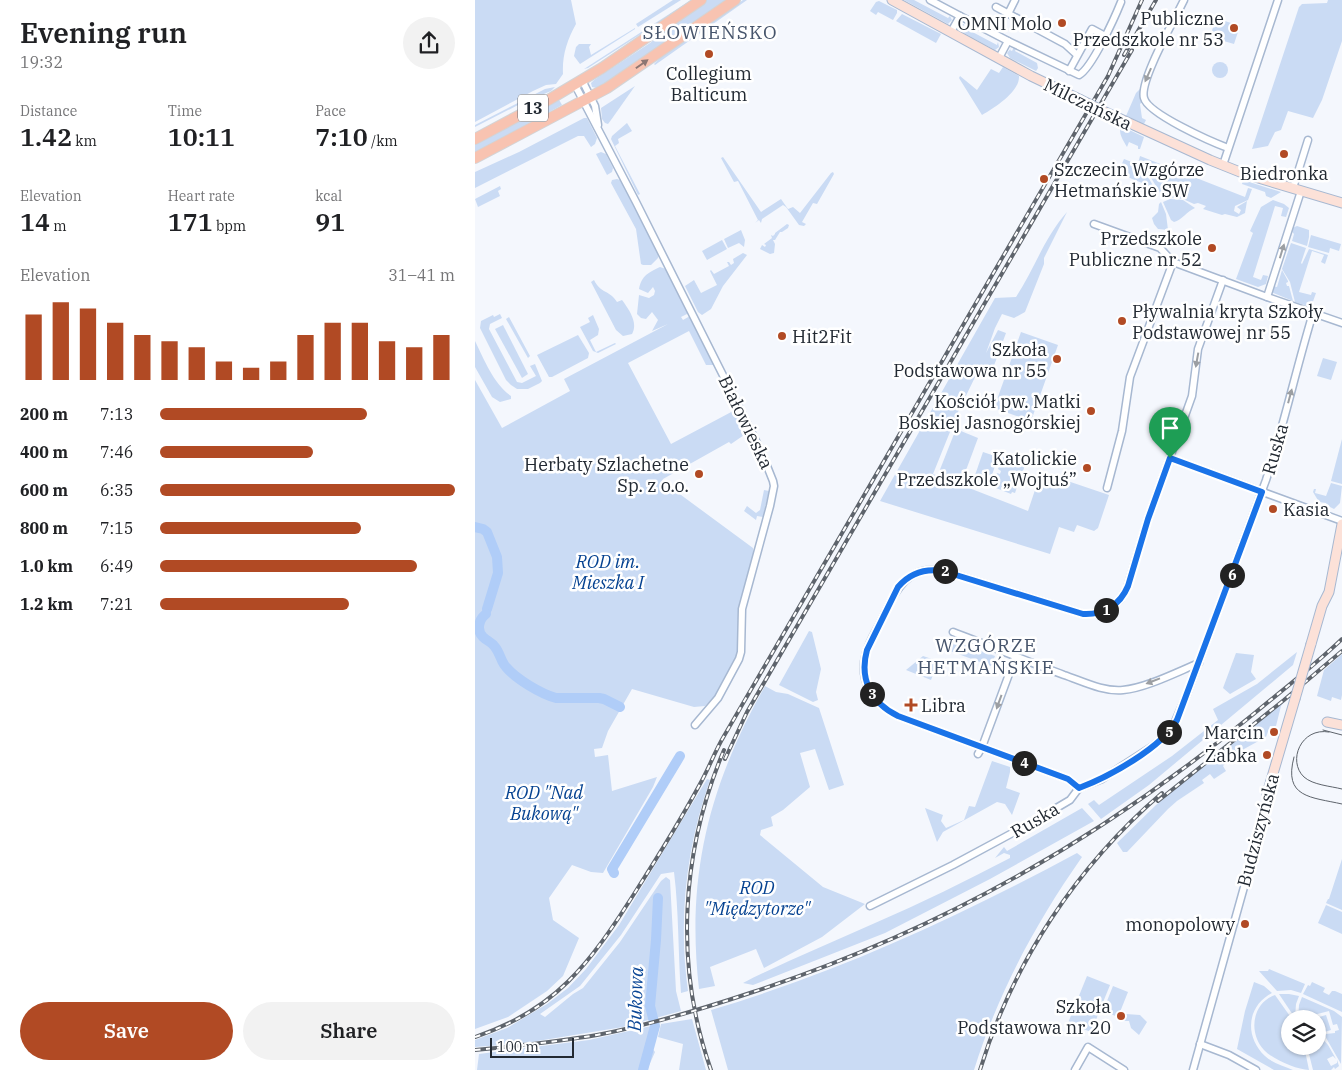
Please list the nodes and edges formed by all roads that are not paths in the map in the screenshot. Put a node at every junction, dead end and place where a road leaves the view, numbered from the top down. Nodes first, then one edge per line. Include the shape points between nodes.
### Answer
1 (701, 0) edge
2 (735, 0) edge
3 (892, 0) edge
4 (930, 0) edge
5 (1015, 0) edge
6 (1184, 0) edge
7 (1278, 0) edge
8 (1121, 2) dead end
9 (996, 6) dead end
10 (1008, 14) junction
11 (960, 16) junction
12 (951, 32) junction
13 (1105, 36) junction
14 (1008, 41) junction
15 (1077, 56) junction
16 (999, 58) junction
17 (1069, 71) junction
18 (578, 82) junction
19 (587, 99) junction
20 (475, 139) edge
21 (1308, 140) dead end
22 (1229, 148) junction
23 (475, 158) edge
24 (1223, 165) junction
25 (1297, 190) junction
26 (1342, 203) edge
27 (1095, 224) dead end
28 (1173, 262) junction
29 (1223, 280) junction
30 (1267, 298) junction
31 (1313, 313) junction
32 (1342, 323) edge
33 (1170, 458) junction
34 (1107, 488) dead end
35 (1262, 492) junction
36 (1342, 522) edge
37 (953, 632) dead end
38 (1015, 658) junction
39 (1199, 663) junction
40 (1327, 722) dead end
41 (695, 725) dead end
42 (1342, 725) edge
43 (982, 747) junction
44 (978, 754) dead end
45 (1079, 788) junction
46 (1268, 801) joint
47 (871, 906) dead end
48 (1200, 1044) junction
49 (1075, 1070) edge
50 (1124, 1070) edge
51 (1193, 1070) edge
52 (1257, 1070) edge

1 - 18 main road, 13
19 -> 2 main road, 13
3 - 12 street, Milczańska
4 - 11 street
5 - 10 street
6 -> 22 street via 1145,80 1143,97 1155,111 1199,136
7 - 22 street
8 - 13 street
9 - 10 street
10 - 15 street via 1065,44
11 - 12 street
11 - 14 street
12 - 16 street, Milczańska
13 - 15 street via 1092,29
13 - 17 street via 1084,72 1079,75
14 - 16 street
14 - 17 street
15 - 17 street
16 - 24 street, Milczańska, bridge via 1038,80
18 - 19 street, Białowieska
18 - 20 main road, 13
19 - 23 main road, 13
19 - 41 street, Białowieska via 773,481 742,609 739,659 718,698
21 - 25 street
22 - 24 street
24 - 25 street, Milczańska
25 - 26 street, Milczańska
30 -> 25 street
27 - 28 street via 1160,248
28 - 29 street
28 - 34 street via 1129,382 1122,431
29 - 30 street
29 -> 33 street via 1198,350 1191,396
30 - 31 street
31 - 32 street
35 -> 31 street, Ruska
33 - 35 street
33 - 43 street via 1126,591 1111,608 1098,613 1079,613 937,570 916,573 898,587 866,653 864,672 869,690 891,713
35 - 36 street
35 - 39 street, Ruska
36 - 46 street, Budziszyńska, bridge via 1329,592 1322,606 1267,794
37 - 38 street
39 -> 38 street via 1138,686 1115,690
38 -> 43 street
39 - 45 street, Ruska via 1177,720 1163,738 1102,779
40 - 42 street
43 - 44 street
43 - 45 street via 1068,779
45 - 47 street, Ruska via 1070,800 1031,823
46 - 48 street, Budziszyńska
48 - 51 street, Budziszyńska
48 - 52 street
49 - 50 street via 1087,1047

